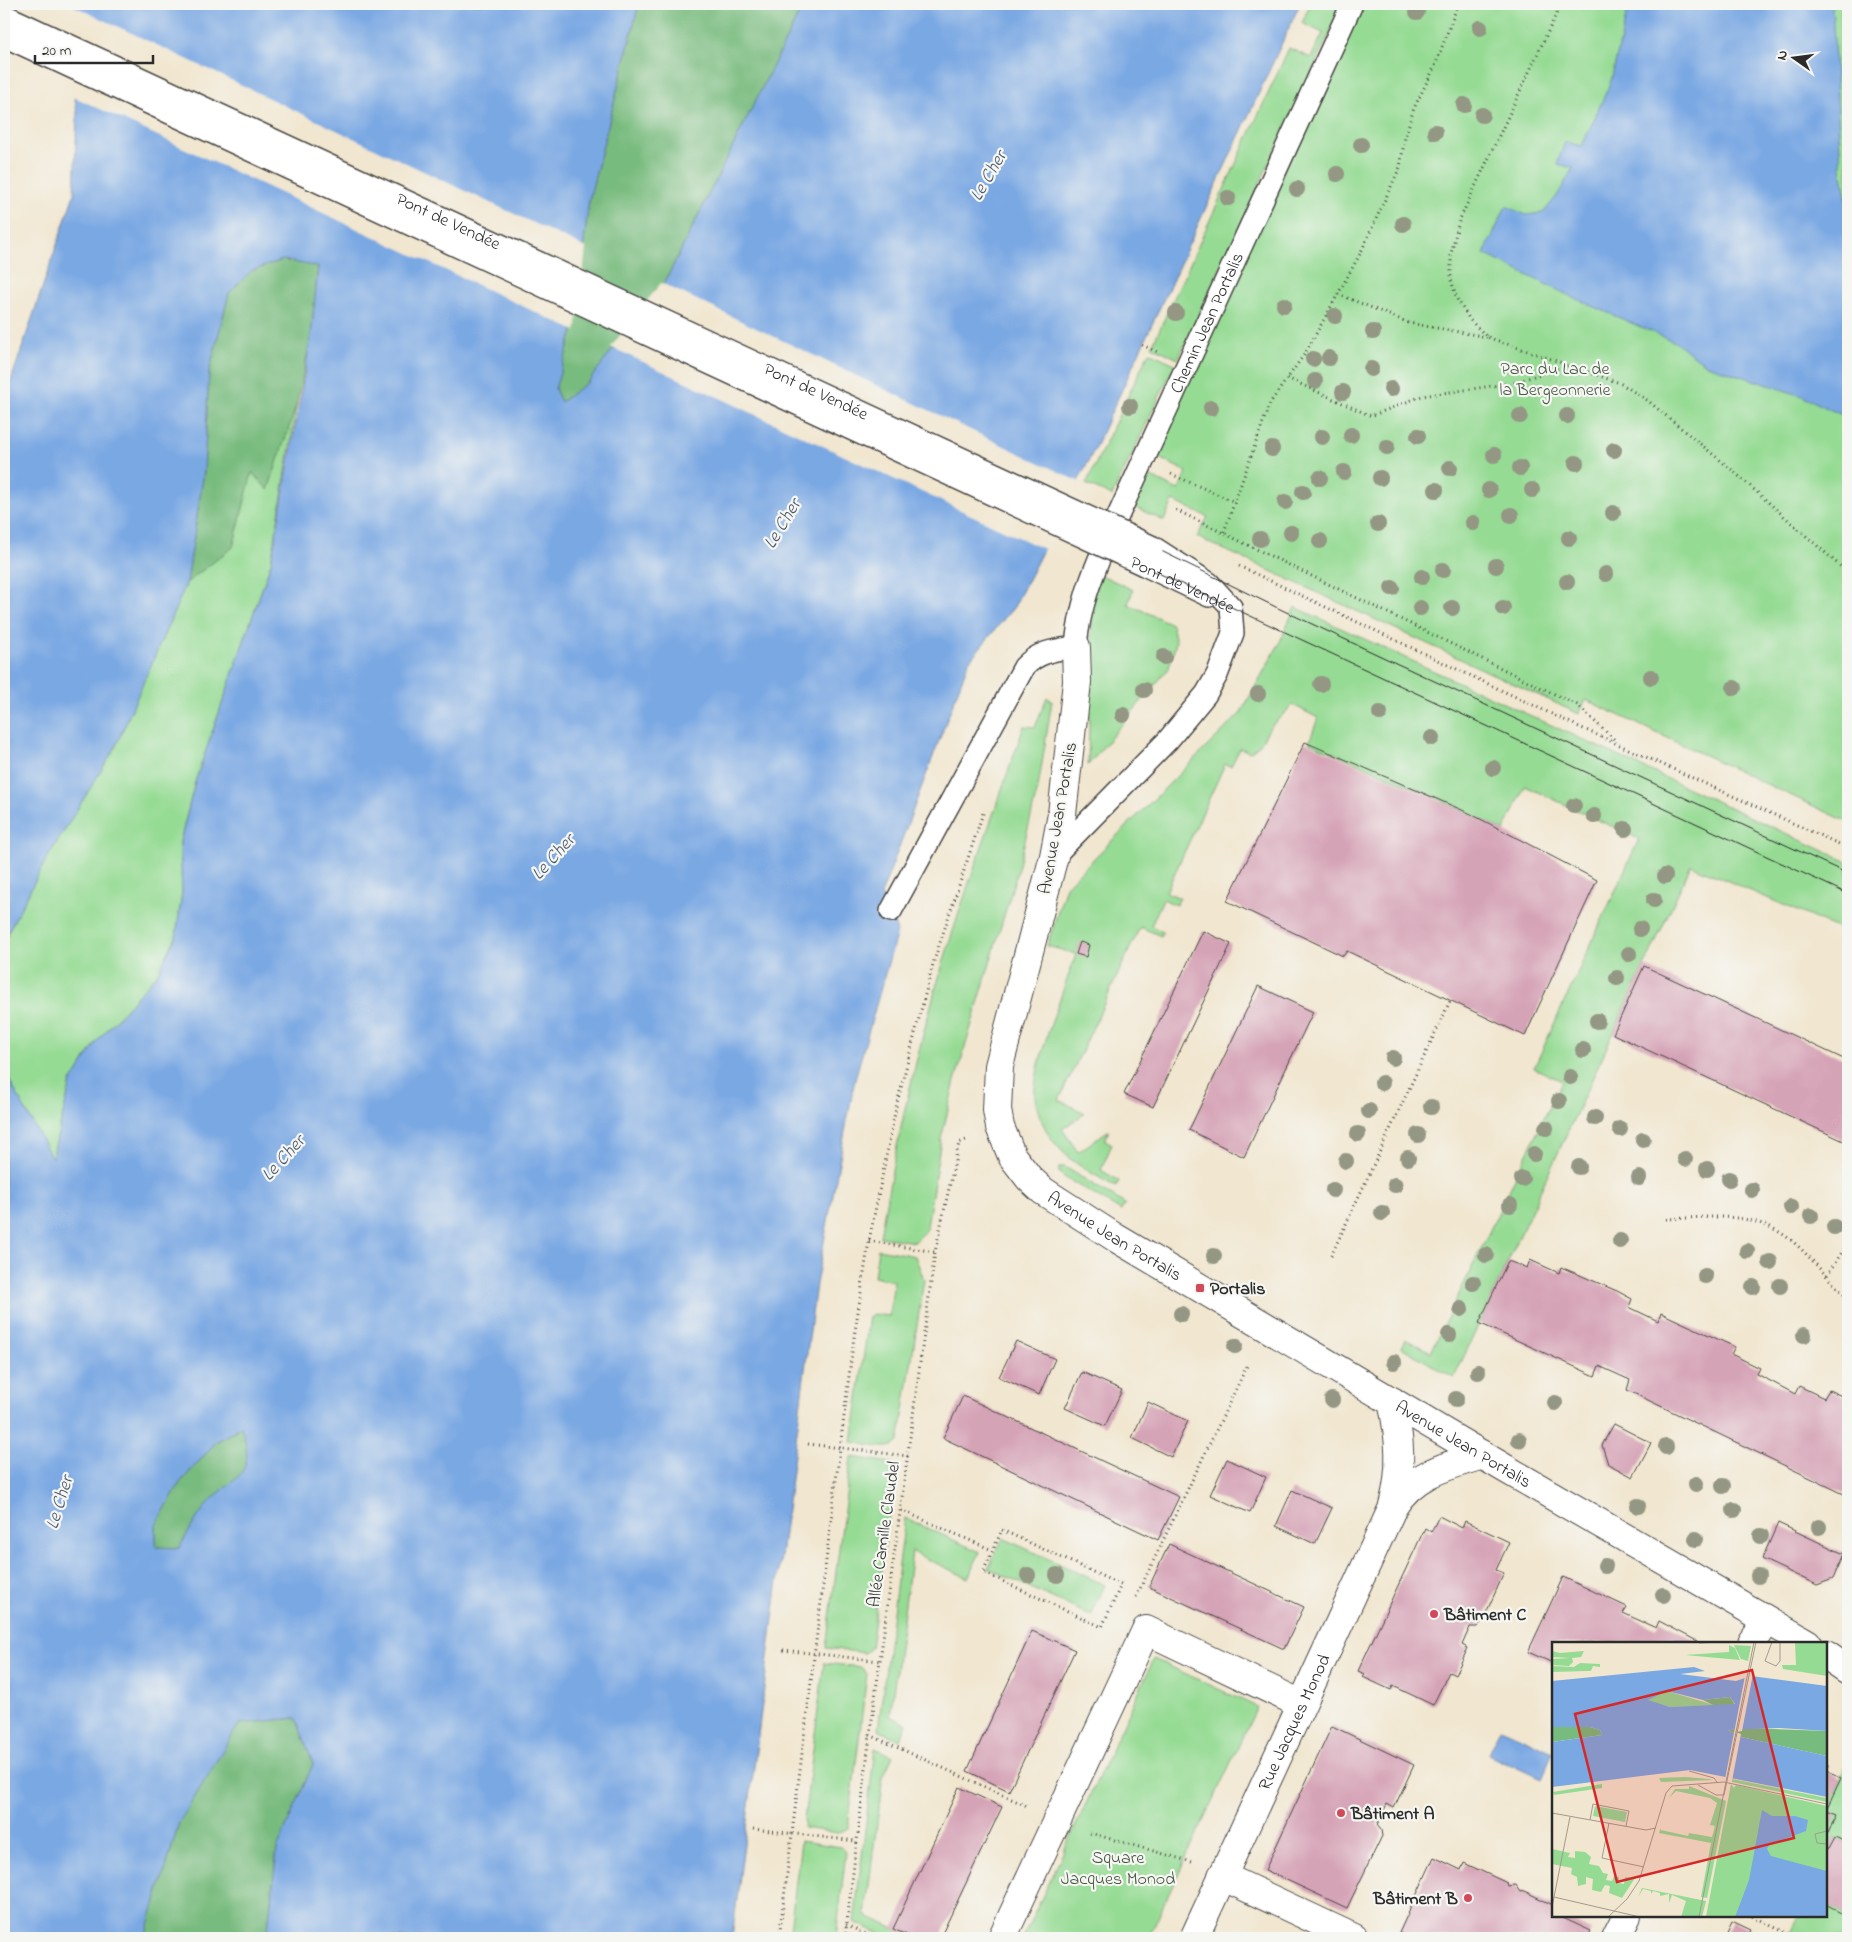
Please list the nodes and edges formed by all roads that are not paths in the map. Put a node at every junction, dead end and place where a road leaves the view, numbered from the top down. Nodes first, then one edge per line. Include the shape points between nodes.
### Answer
1 (1352, 4) edge
2 (4, 15) edge
3 (4, 36) edge
4 (1149, 556) junction
5 (1076, 647) junction
6 (1054, 856) junction
7 (891, 911) dead end
8 (1392, 1402) junction
9 (1483, 1455) junction
10 (1392, 1507) junction
11 (1767, 1621) junction
12 (1753, 1642) edge
13 (1805, 1642) edge
14 (1827, 1656) edge
15 (1848, 1670) edge
16 (1301, 1704) junction
17 (1222, 1876) junction
18 (1626, 1917) edge
19 (1002, 1938) edge
20 (1194, 1938) edge
21 (1354, 1938) edge
22 (1616, 1938) edge

1 - 5 lane, Chemin Jean Portalis via 1090,579
2 - 4 lane, Pont de Vendée, bridge
3 - 4 lane, Pont de Vendée, bridge
4 - 6 lane, Pont de Vendée via 1209,584 1231,607 1233,633 1206,694 1168,740
5 - 6 street, Avenue Jean Portalis via 1077,682 1072,735
5 - 7 lane via 1047,651 1024,667
6 - 8 street, Avenue Jean Portalis via 999,1066 997,1110 1012,1156 1028,1178 1058,1202
8 - 9 street, Avenue Jean Portalis
8 - 10 street, Rue Jacques Monod via 1400,1459 1398,1488
9 - 10 street, Rue Jacques Monod via 1413,1482 1402,1491
9 - 11 street, Avenue Jean Portalis
10 - 16 street, Rue Jacques Monod
11 - 12 street
11 - 13 street, Avenue Jean Portalis
14 - 15 street
16 - 17 street, Rue Jacques Monod
16 - 19 street via 1146,1630
17 - 20 street, Rue Jacques Monod
17 - 21 street
18 - 22 street

